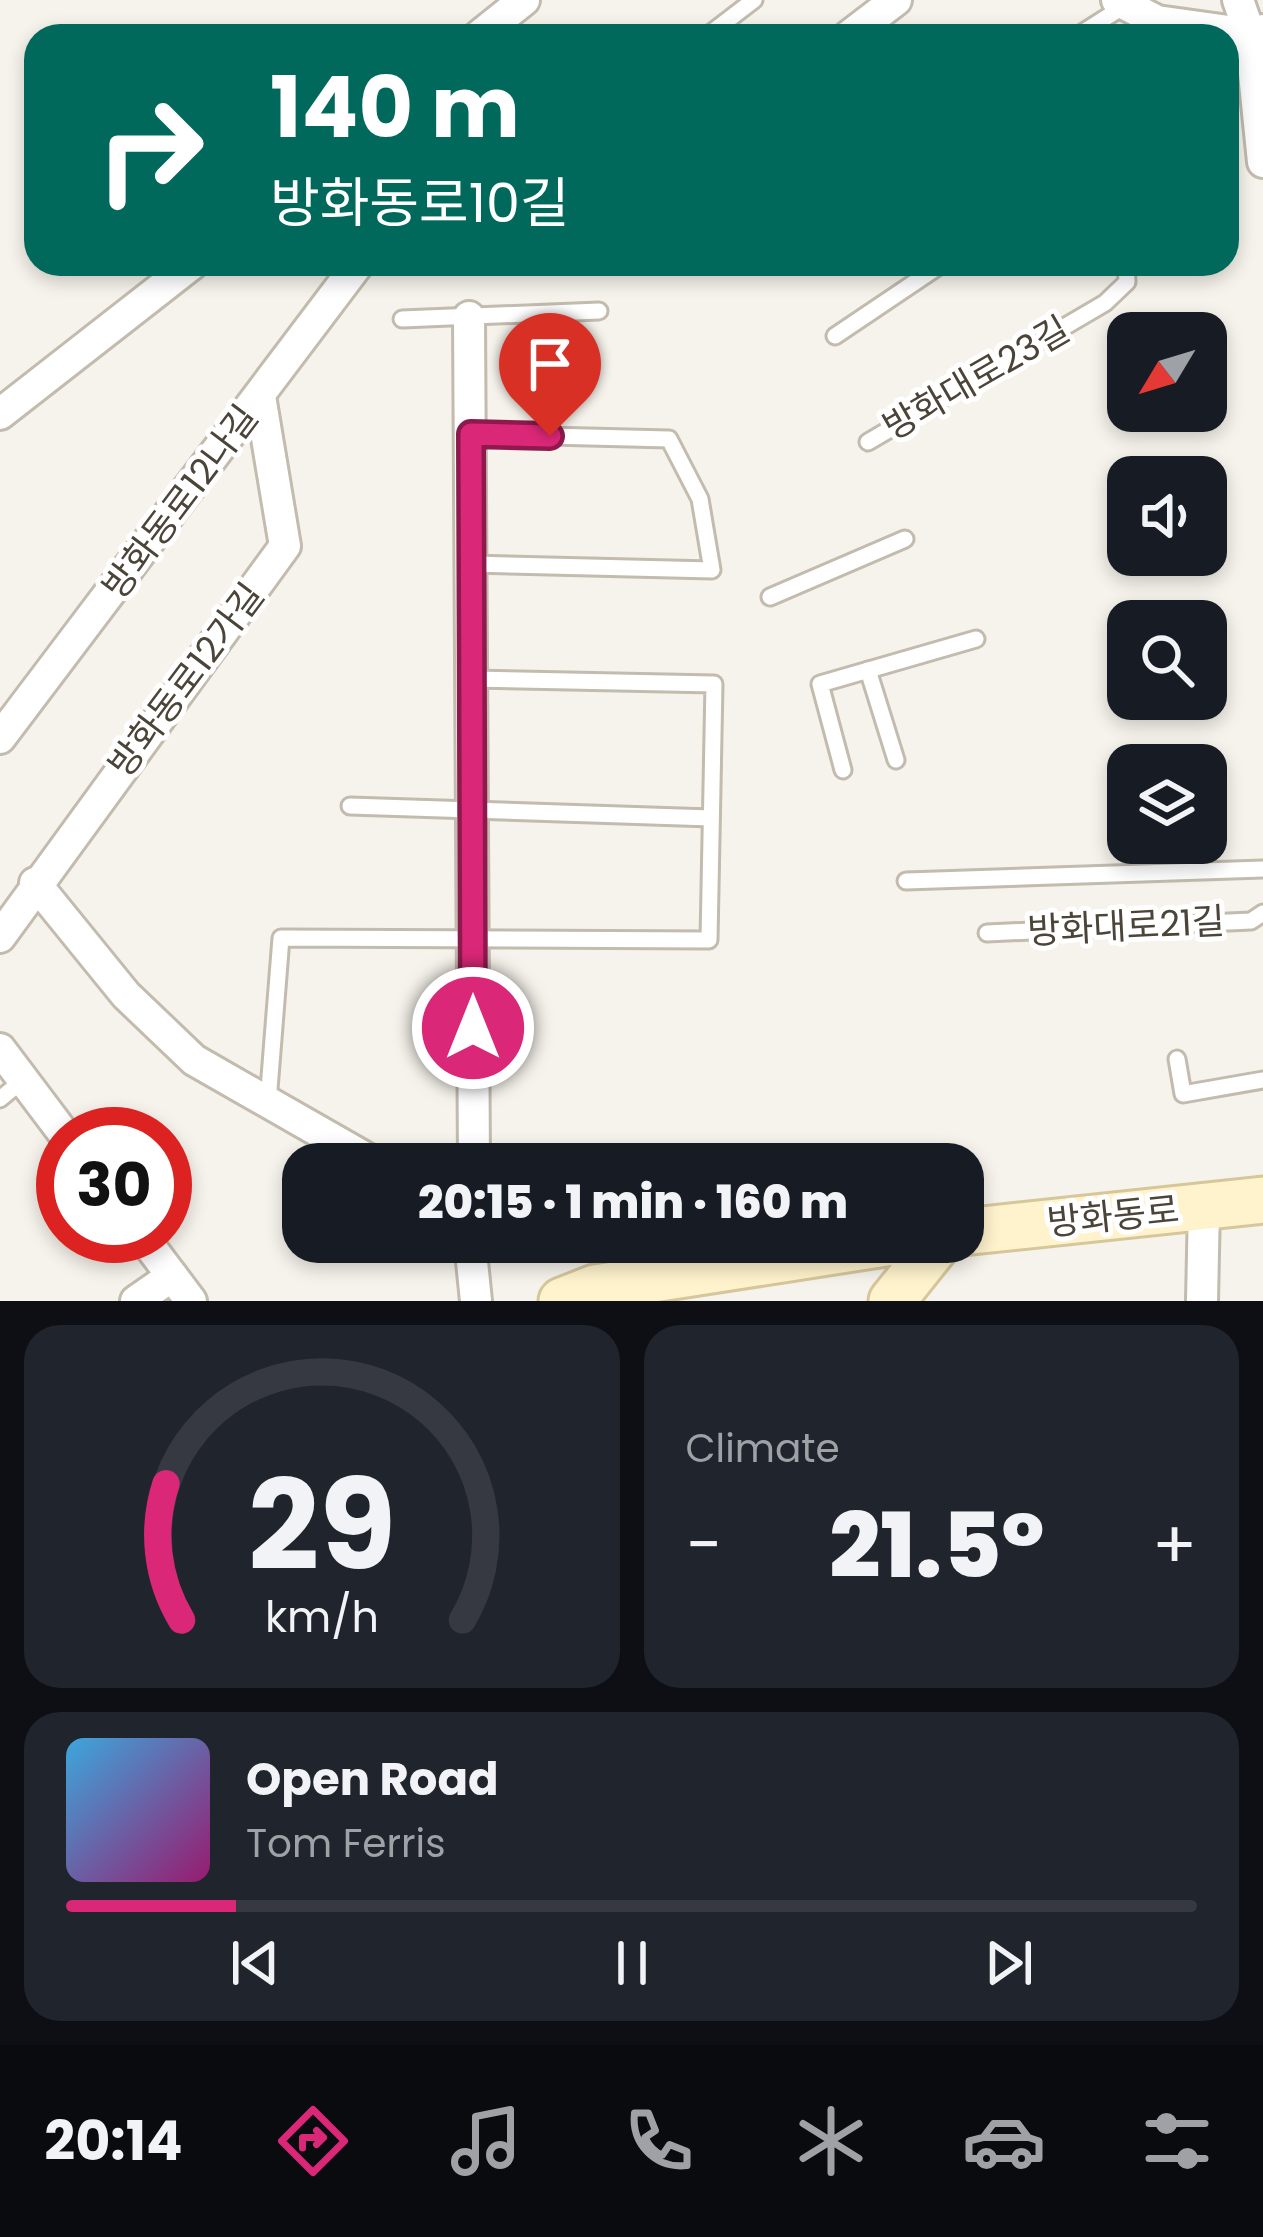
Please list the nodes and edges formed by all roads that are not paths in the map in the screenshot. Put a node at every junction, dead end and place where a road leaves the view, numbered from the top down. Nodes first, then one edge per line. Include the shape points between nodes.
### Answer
1 (524, 0) edge
2 (754, 0) edge
3 (896, 0) edge
4 (1238, 0) edge
5 (1121, 2) edge
6 (494, 24) edge
7 (723, 24) edge
8 (865, 24) edge
9 (1093, 24) edge
10 (1190, 24) edge
11 (1256, 32) edge
12 (1263, 162) edge
13 (177, 276) edge
14 (349, 276) edge
15 (924, 276) edge
16 (1127, 276) edge
17 (598, 311) dead end
18 (470, 316) junction
19 (402, 320) dead end
20 (835, 335) dead end
21 (260, 396) junction
22 (0, 414) edge
23 (471, 434) junction
24 (868, 442) dead end
25 (905, 538) dead end
26 (471, 564) junction
27 (770, 597) dead end
28 (976, 639) dead end
29 (868, 670) junction
30 (472, 679) junction
31 (0, 738) edge
32 (896, 760) dead end
33 (843, 770) dead end
34 (350, 806) dead end
35 (472, 810) junction
36 (711, 818) junction
37 (1263, 869) edge
38 (905, 881) dead end
39 (35, 883) junction
40 (1263, 914) edge
41 (987, 932) dead end
42 (0, 937) edge
43 (473, 937) junction
44 (0, 1049) edge
45 (1177, 1059) dead end
46 (1263, 1080) edge
47 (11, 1089) edge
48 (268, 1102) junction
49 (36, 1110) edge
50 (339, 1143) edge
51 (474, 1143) edge
52 (1263, 1200) edge
53 (1204, 1206) junction
54 (984, 1230) edge
55 (162, 1263) edge
56 (474, 1263) edge
57 (756, 1263) edge
58 (922, 1263) edge
59 (182, 1289) edge
60 (136, 1301) edge
61 (476, 1301) edge
62 (562, 1301) edge
63 (892, 1301) edge
64 (1202, 1301) edge

1 - 6 street
2 - 7 lane
3 - 8 street
4 - 11 street
5 - 9 lane
5 - 10 street via 1157,20
11 - 12 street
13 - 22 street
14 - 21 street, 방화동로12나길
15 - 20 lane
16 - 24 lane, 방화대로23길 via 1105,303
17 - 18 lane
18 - 19 lane
18 - 23 street
21 - 31 street, 방화동로12나길
21 - 39 street, 방화동로12가길 via 285,546
23 - 26 street
23 - 26 lane via 669,439 700,500 712,570
25 - 27 lane
26 - 30 street
28 - 29 lane
29 - 32 lane
29 - 33 lane via 820,684
30 - 35 street
30 - 36 lane via 713,684
34 - 35 lane
35 - 36 lane
35 - 43 street
36 - 43 lane via 709,940
37 - 38 lane, 방화대로21길
39 - 42 street, 방화동로12가길
39 - 48 street via 177,1044
40 - 41 lane, 방화대로21길 via 1250,921
43 - 48 lane via 281,938
43 - 51 street
44 - 47 street
45 - 46 lane via 1183,1094
47 - 49 street
48 - 50 street
52 - 53 main road, 방화동로
53 - 54 main road, 방화동로
53 - 64 street
55 - 59 street
56 - 61 street
57 - 62 main road via 595,1288
58 - 63 main road
59 - 60 street

